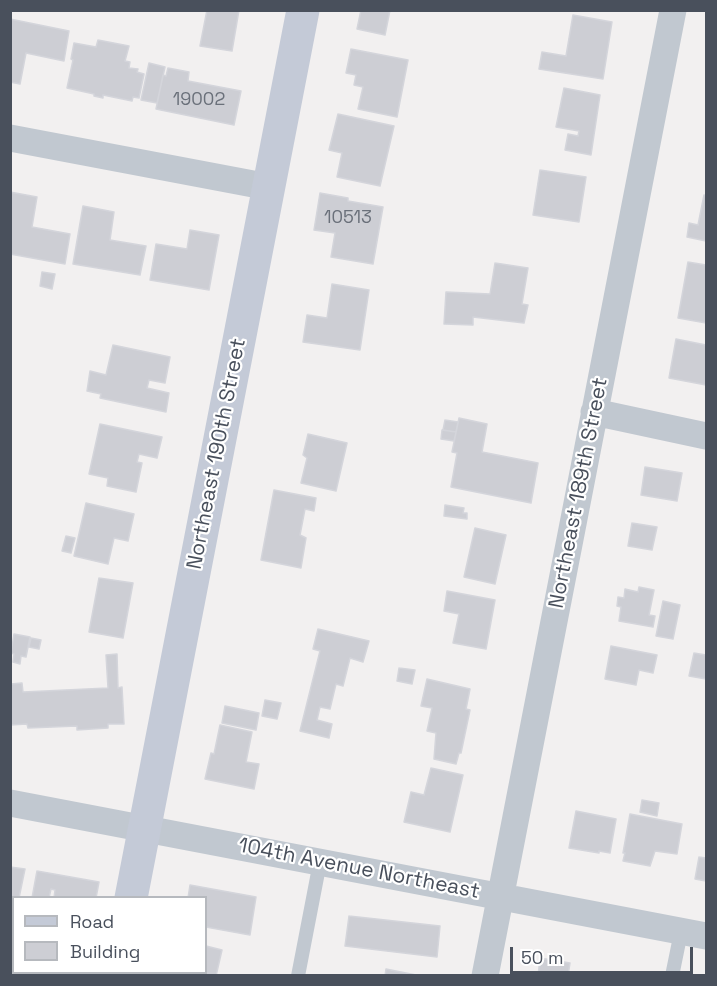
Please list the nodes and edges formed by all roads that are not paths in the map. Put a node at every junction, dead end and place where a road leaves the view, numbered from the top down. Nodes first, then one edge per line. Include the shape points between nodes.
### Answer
1 (303, 10) edge
2 (672, 10) edge
3 (10, 138) edge
4 (268, 187) junction
5 (594, 412) junction
6 (706, 436) edge
7 (10, 803) edge
8 (145, 828) junction
9 (320, 862) junction
10 (131, 896) edge
11 (500, 897) junction
12 (694, 934) edge
13 (298, 975) edge
14 (485, 975) edge
15 (672, 975) edge

1 - 4 street, Northeast 190th Street
2 - 5 street, Northeast 189th Street
3 - 4 street
4 - 8 street, Northeast 190th Street
5 - 6 street
5 - 11 street, Northeast 189th Street
7 - 8 street, 104th Avenue Northeast
8 - 9 street, 104th Avenue Northeast
8 - 10 street, Northeast 190th Street
9 - 11 street, 104th Avenue Northeast
9 - 13 lane
11 - 12 street, 104th Avenue Northeast
11 - 14 street, Northeast 189th Street
12 - 15 lane

